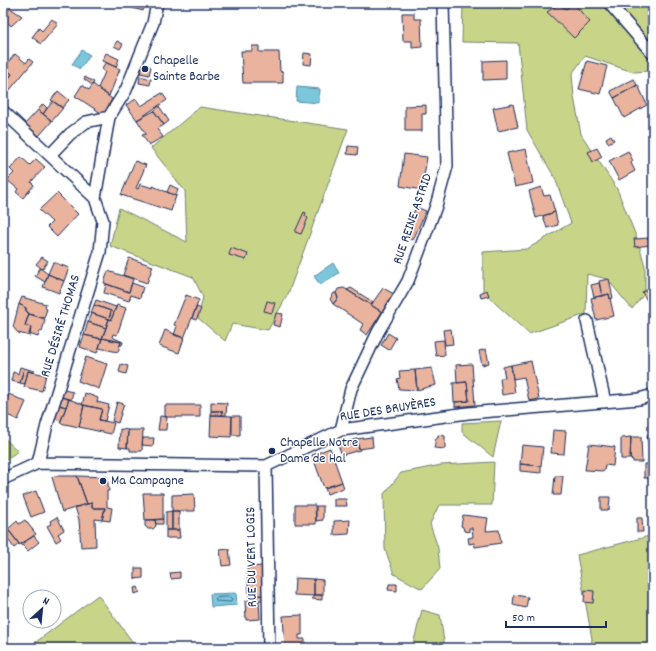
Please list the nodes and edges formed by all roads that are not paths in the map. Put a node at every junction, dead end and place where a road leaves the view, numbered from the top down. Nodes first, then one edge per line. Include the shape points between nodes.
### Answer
1 (157, 3) edge
2 (443, 3) edge
3 (609, 3) edge
4 (653, 54) edge
5 (3, 111) edge
6 (109, 117) junction
7 (50, 155) junction
8 (95, 198) junction
9 (587, 321) dead end
10 (653, 395) edge
11 (605, 402) junction
12 (341, 430) junction
13 (38, 463) junction
14 (266, 466) junction
15 (3, 479) edge
16 (269, 648) edge

1 - 6 street, RUE DÉSIRÉ THOMAS via 153,23 126,90
2 - 12 street, RUE REINE ASTRID via 447,166 436,206 408,281 378,332 351,390
3 - 4 street
5 - 7 street, RUE DÉSIRÉ THOMAS
6 - 7 street via 86,122
6 - 8 street, RUE DÉSIRÉ THOMAS
7 - 8 street, RUE DÉSIRÉ THOMAS
8 - 13 street, RUE DÉSIRÉ THOMAS via 103,221 100,252 47,425
9 - 11 street
10 - 11 street, RUE DES BRUYÈRES
11 - 12 street, RUE DES BRUYÈRES via 468,413
12 - 14 street, RUE DES BRUYÈRES
13 - 14 street, RUE DES BRUYÈRES
13 - 15 street
14 - 16 street, RUE DU VERT LOGIS

